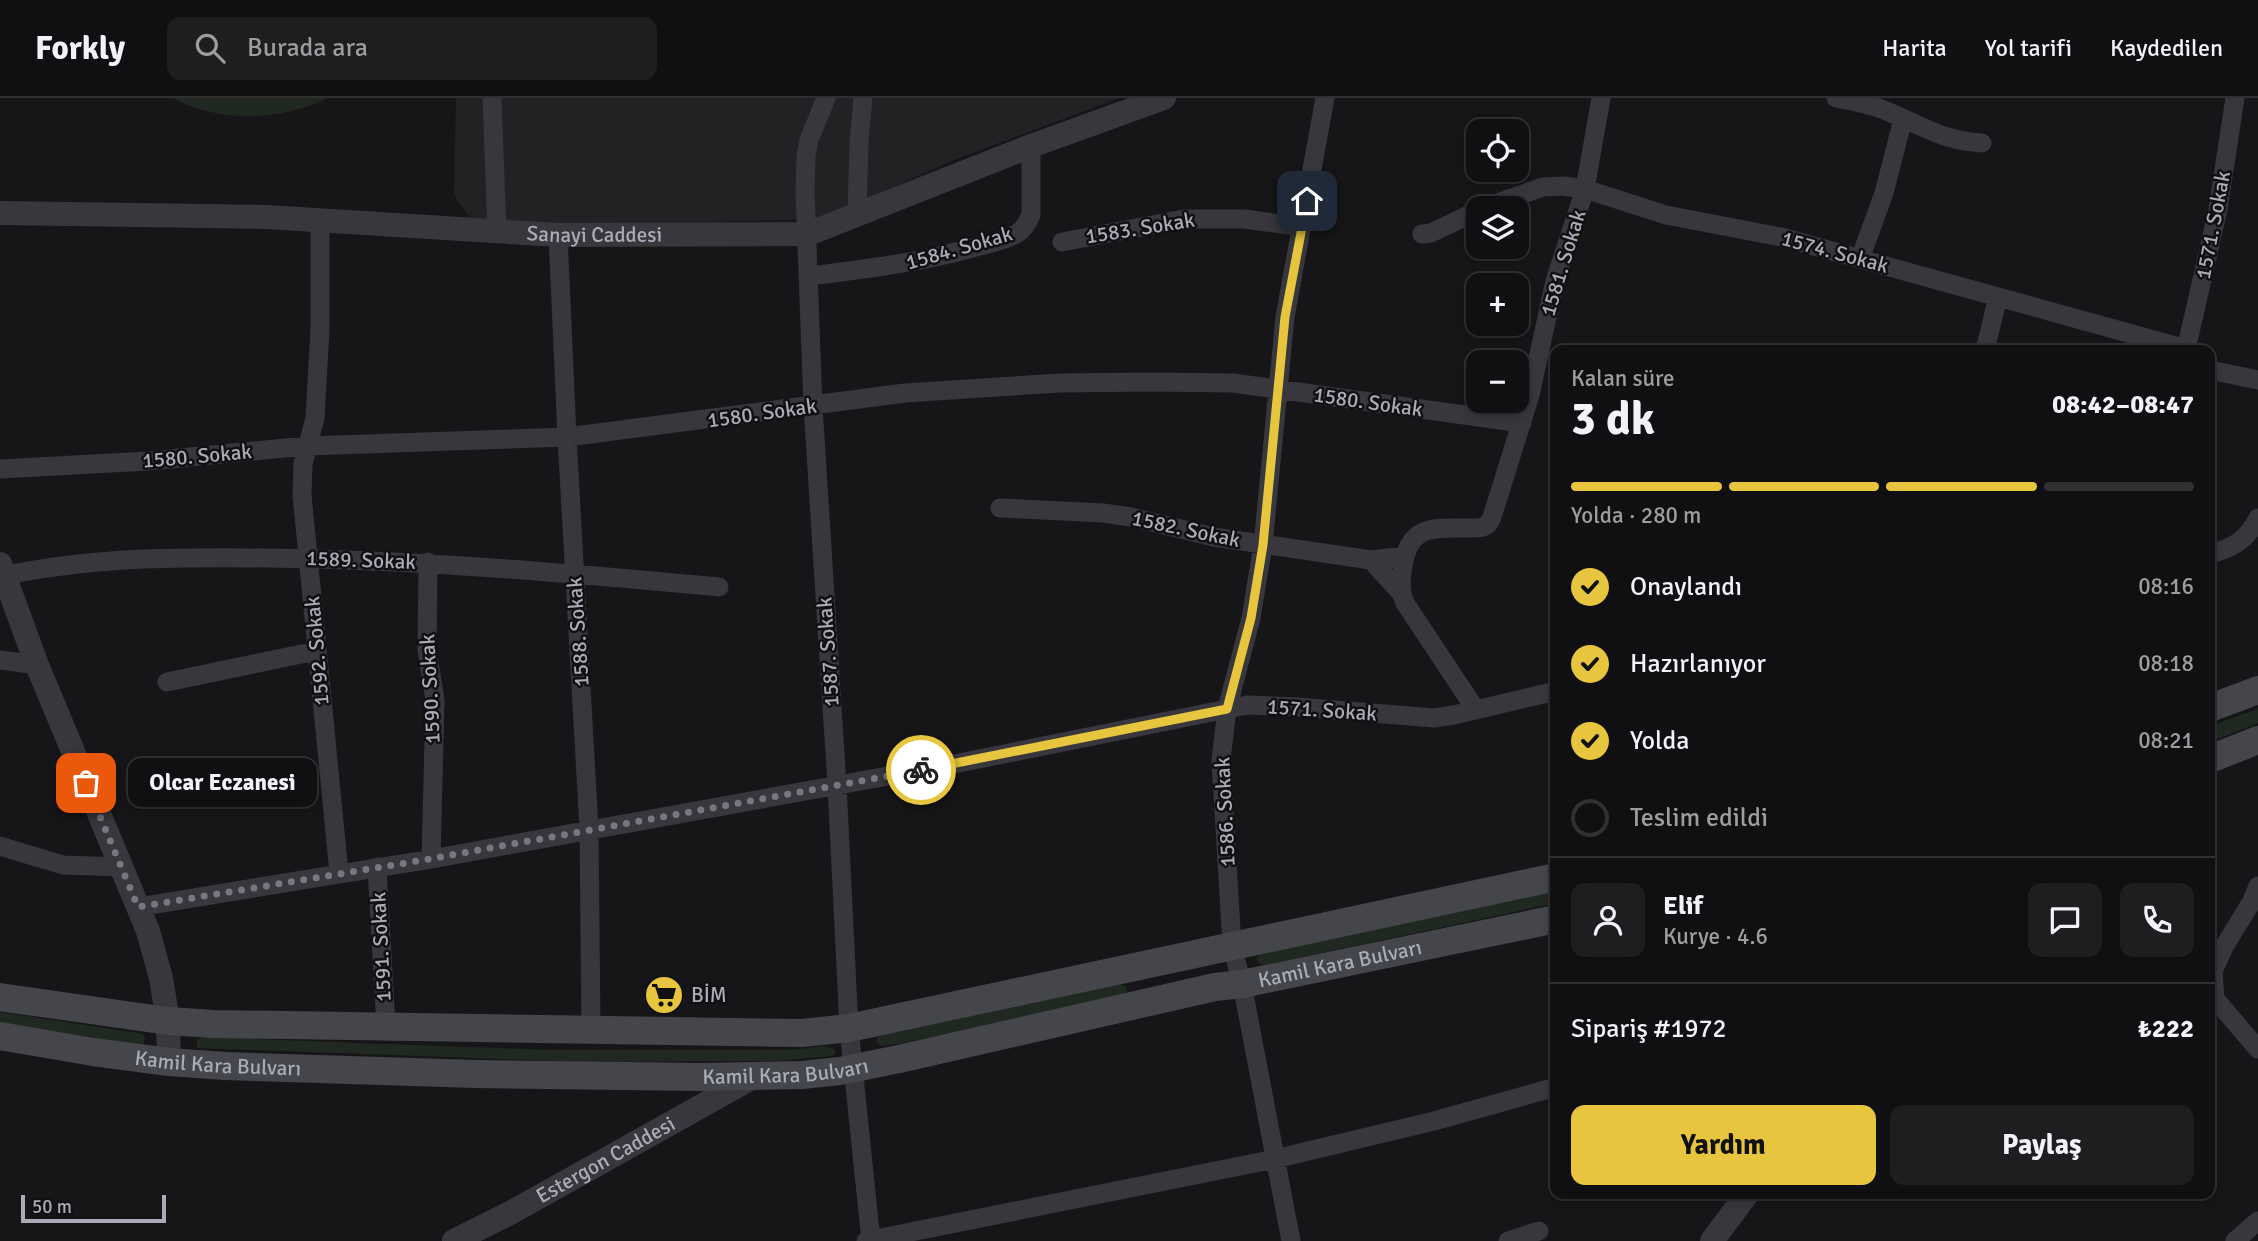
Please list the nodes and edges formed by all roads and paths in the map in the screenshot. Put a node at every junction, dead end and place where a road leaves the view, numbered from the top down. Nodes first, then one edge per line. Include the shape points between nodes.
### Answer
1 (492, 98) edge
2 (826, 98) edge
3 (863, 98) edge
4 (1164, 98) edge
5 (1325, 98) edge
6 (1601, 98) edge
7 (1836, 98) edge
8 (2235, 98) edge
9 (1903, 119) junction
10 (1982, 143) dead end
11 (1031, 146) junction
12 (1586, 189) junction
13 (1518, 196) edge
14 (0, 213) edge
15 (857, 215) junction
16 (1466, 216) edge
17 (320, 220) junction
18 (1301, 227) junction
19 (497, 232) junction
20 (558, 234) junction
21 (808, 234) junction
22 (1422, 234) dead end
23 (1062, 242) dead end
24 (1860, 259) junction
25 (810, 276) junction
26 (1998, 297) junction
27 (1986, 345) edge
28 (2168, 345) edge
29 (2187, 345) edge
30 (2215, 371) edge
31 (2258, 379) edge
32 (1277, 388) junction
33 (813, 406) junction
34 (1522, 423) junction
35 (567, 437) junction
36 (307, 446) junction
37 (0, 468) edge
38 (1000, 508) dead end
39 (2258, 518) edge
40 (1263, 545) junction
41 (2215, 553) edge
42 (1405, 556) junction
43 (309, 558) junction
44 (1371, 560) junction
45 (428, 562) junction
46 (2, 570) edge
47 (574, 573) junction
48 (719, 587) dead end
49 (1401, 593) junction
50 (316, 651) junction
51 (0, 660) edge
52 (37, 664) junction
53 (167, 682) dead end
54 (2258, 690) edge
55 (1550, 692) edge
56 (2215, 706) edge
57 (1227, 709) junction
58 (1476, 710) junction
59 (2251, 749) edge
60 (2215, 758) edge
61 (837, 785) junction
62 (589, 829) junction
63 (0, 846) edge
64 (430, 859) junction
65 (122, 867) junction
66 (377, 867) junction
67 (339, 873) junction
68 (1550, 878) edge
69 (2258, 886) edge
70 (138, 907) junction
71 (1550, 920) edge
72 (1232, 946) junction
73 (2215, 967) edge
74 (1242, 984) junction
75 (0, 997) edge
76 (2215, 999) edge
77 (168, 1021) junction
78 (386, 1026) junction
79 (849, 1028) junction
80 (592, 1031) junction
81 (0, 1036) edge
82 (2258, 1049) edge
83 (169, 1062) junction
84 (852, 1069) junction
85 (755, 1076) junction
86 (1550, 1089) edge
87 (1275, 1159) junction
88 (1743, 1199) edge
89 (2258, 1221) edge
90 (1539, 1231) dead end
91 (457, 1240) edge
92 (869, 1241) edge
93 (1291, 1241) edge
94 (1508, 1241) edge
95 (1712, 1241) edge
96 (2235, 1241) edge

1 - 19 street
2 - 21 street, 1587. Sokak via 806,155
3 - 15 street
4 - 11 street, Sanayi Caddesi
5 - 18 street, 1586. Sokak
6 - 12 street, 1581. Sokak
7 - 9 street
8 - 29 street, 1571. Sokak via 2218,209
9 - 10 street via 1952,139
9 - 24 street via 1884,194
11 - 15 street, Sanayi Caddesi
11 - 25 street, 1584. Sokak via 1031,215 1019,233 937,258
12 - 13 street, 1574. Sokak via 1543,187
12 - 24 street, 1574. Sokak via 1666,215 1781,237
12 - 34 street, 1581. Sokak via 1555,281
14 - 17 street, Sanayi Caddesi
15 - 21 street, Sanayi Caddesi
16 - 22 street, 1574. Sokak
17 - 19 street, Sanayi Caddesi
17 - 36 street, 1592. Sokak via 318,367 315,418
18 - 23 street, 1583. Sokak via 1245,219 1184,219
18 - 32 street, 1586. Sokak
19 - 20 street, Sanayi Caddesi
20 - 21 street, Sanayi Caddesi
20 - 35 street, 1588. Sokak
21 - 25 street, 1587. Sokak
24 - 26 street, 1574. Sokak
25 - 33 street, 1587. Sokak
26 - 27 street
26 - 28 street, 1574. Sokak
30 - 31 street
32 - 33 street, 1580. Sokak via 1219,383 1059,383 905,393
32 - 34 street, 1580. Sokak
32 - 40 street, 1586. Sokak
33 - 35 street, 1580. Sokak
33 - 61 street, 1587. Sokak
34 - 42 street, 1581. Sokak via 1488,524 1426,530 1409,543
35 - 36 street, 1580. Sokak
35 - 47 street, 1588. Sokak
36 - 37 street, 1580. Sokak via 148,461
36 - 43 street, 1592. Sokak via 302,495
38 - 40 street, 1582. Sokak via 1103,513
39 - 41 street via 2240,543
40 - 44 street, 1582. Sokak
40 - 57 street, 1586. Sokak via 1251,618
42 - 44 street, 1582. Sokak
42 - 49 street
43 - 45 street, 1589. Sokak
43 - 46 street, 1589. Sokak via 121,559
43 - 50 street, 1592. Sokak
44 - 49 street
45 - 47 street, 1589. Sokak
45 - 64 street, 1590. Sokak via 427,650 435,700
46 - 52 street
47 - 48 street, 1589. Sokak
47 - 62 street, 1588. Sokak
49 - 58 street
50 - 53 street
50 - 67 street, 1592. Sokak
51 - 52 street
52 - 65 street
54 - 56 main road
55 - 58 street, 1571. Sokak
57 - 58 street, 1571. Sokak via 1264,705 1434,718
57 - 61 street, 1571. Sokak
57 - 72 street, 1586. Sokak via 1221,760
59 - 60 main road
61 - 62 street, 1571. Sokak
61 - 79 street, 1587. Sokak
62 - 64 street, 1571. Sokak
62 - 80 street, 1588. Sokak
63 - 65 street via 63,864
64 - 66 street, 1571. Sokak
65 - 70 street
66 - 67 street, 1571. Sokak
66 - 78 street, 1591. Sokak
67 - 70 street, 1571. Sokak
68 - 72 main road, Kamil Kara Bulvarı
69 - 73 street
70 - 77 street via 155,952
71 - 74 main road, Kamil Kara Bulvarı
72 - 74 street, 1586. Sokak
72 - 79 main road, Kamil Kara Bulvarı
74 - 84 main road, Kamil Kara Bulvarı
74 - 87 street, 1586. Sokak
75 - 77 main road, Kamil Kara Bulvarı
76 - 82 street
77 - 78 main road, Kamil Kara Bulvarı
77 - 83 street
78 - 80 main road, Kamil Kara Bulvarı
79 - 80 main road, Kamil Kara Bulvarı via 786,1034
79 - 84 street, 1587. Sokak
81 - 83 main road, Kamil Kara Bulvarı
83 - 85 main road, Kamil Kara Bulvarı via 476,1074
84 - 85 main road, Kamil Kara Bulvarı
84 - 92 street, 1587. Sokak
85 - 91 street, Estergon Caddesi
86 - 87 street
87 - 92 street
87 - 93 street, 1586. Sokak
88 - 95 street
89 - 96 street
90 - 94 street

